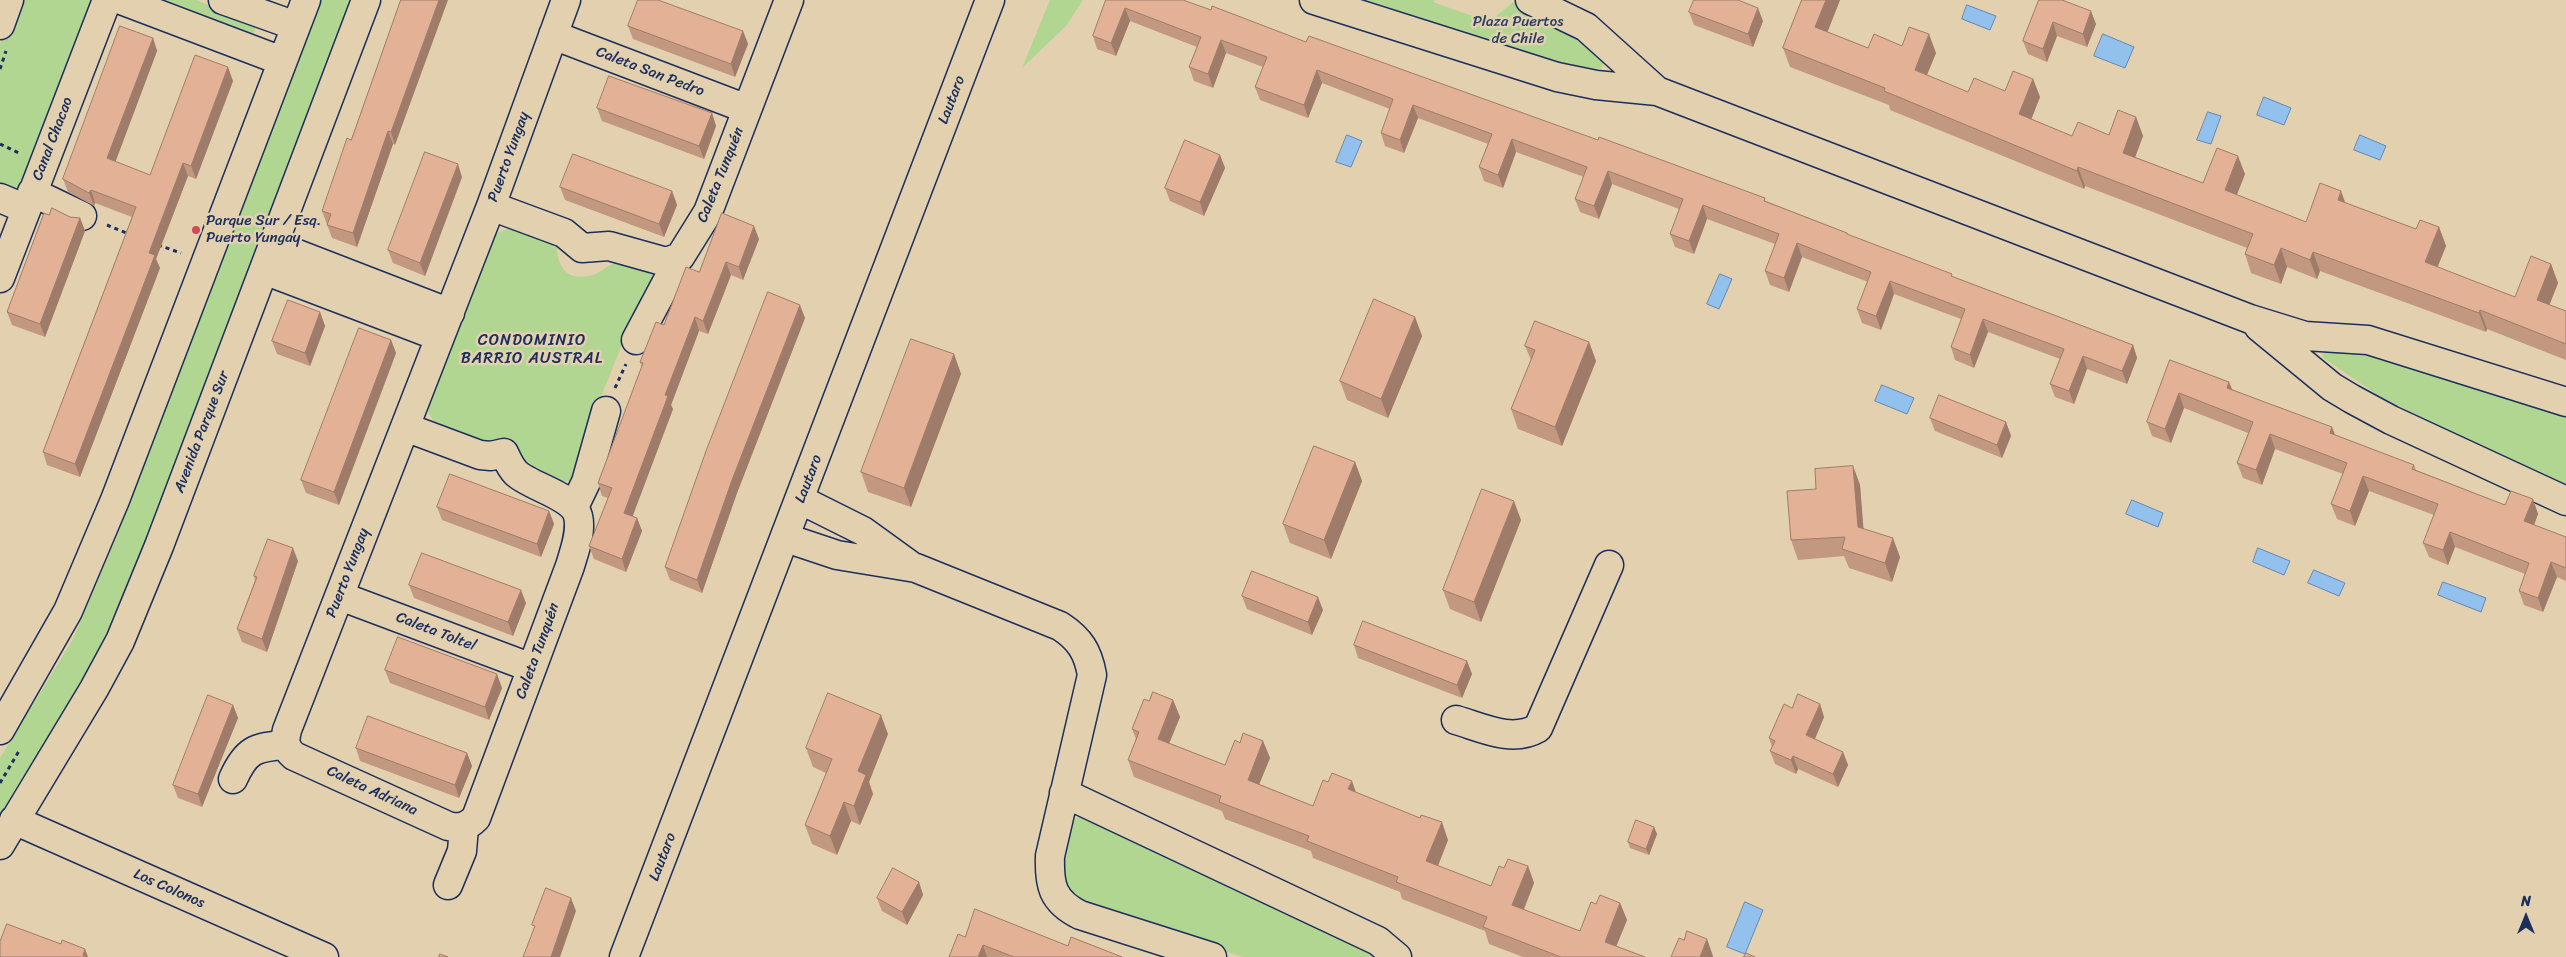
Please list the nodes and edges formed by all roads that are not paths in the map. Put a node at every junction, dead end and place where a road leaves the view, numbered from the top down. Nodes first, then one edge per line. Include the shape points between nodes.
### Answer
1 (9, 0) edge
2 (107, 0) edge
3 (121, 0) edge
4 (223, 0) edge
5 (306, 0) edge
6 (366, 0) edge
7 (566, 0) edge
8 (789, 0) edge
9 (990, 0) edge
10 (1314, 0) edge
11 (1530, 0) edge
12 (0, 25) edge
13 (296, 26) junction
14 (553, 35) junction
15 (282, 61) junction
16 (1657, 91) junction
17 (748, 109) junction
18 (0, 198) edge
19 (29, 200) junction
20 (491, 206) junction
21 (82, 216) road end
22 (274, 245) junction
23 (673, 261) junction
24 (264, 270) junction
25 (0, 278) edge
26 (2250, 320) junction
27 (445, 325) junction
28 (636, 340) road end
29 (2566, 402) edge
30 (606, 411) road end
31 (405, 427) junction
32 (801, 500) junction
33 (2566, 501) edge
34 (574, 507) junction
35 (786, 538) junction
36 (1609, 565) dead end
37 (916, 568) junction
38 (340, 596) junction
39 (532, 668) junction
40 (1456, 720) dead end
41 (0, 730) edge
42 (285, 745) junction
43 (233, 779) dead end
44 (1064, 793) junction
45 (14, 820) junction
46 (464, 827) junction
47 (0, 845) edge
48 (448, 885) dead end
49 (324, 957) edge
50 (624, 957) edge
51 (1212, 957) edge
52 (1396, 957) edge

1 - 12 street
2 - 19 street, Canal Chacao
3 - 15 street
4 - 13 street
5 - 13 street
6 - 22 street, Avenida Parque Sur
7 - 14 street, Puerto Yungay
8 - 17 street, Caleta Tunquén
9 - 32 street, Lautaro
10 - 16 street via 1557,77
11 - 16 street via 1586,27
13 - 15 street
14 - 17 street, Caleta San Pedro
14 - 20 street, Puerto Yungay
15 - 41 street via 86,571 56,632
16 - 26 street
17 - 23 street, Caleta Tunquén via 708,212 686,252
18 - 19 street
19 - 21 street
19 - 25 street, Canal Chacao
20 - 23 street via 564,233 582,248 609,246 657,260
20 - 27 street, Puerto Yungay
22 - 24 street, Avenida Parque Sur
22 - 27 street
23 - 28 street, Caleta Tunquén via 670,276
24 - 27 street
24 - 45 street, Avenida Parque Sur via 120,641
26 - 29 street via 2305,336 2368,340
26 - 33 street via 2332,387 2352,399
27 - 31 street, Puerto Yungay
30 - 34 street via 586,482
31 - 34 street via 480,455 504,453 515,472
31 - 38 street, Puerto Yungay
32 - 35 street, Lautaro
32 - 37 street via 863,531
34 - 39 street, Caleta Tunquén via 579,525 575,549
35 - 37 street via 837,555
35 - 50 street, Lautaro
36 - 40 street via 1538,728 1526,735 1509,736
37 - 44 street via 1060,626 1080,641 1092,675
38 - 39 street, Caleta Toltel
38 - 42 street, Puerto Yungay via 286,730
39 - 46 street, Caleta Tunquén via 476,818
42 - 43 street via 254,750 239,765
42 - 46 street, Caleta Adriana via 294,756 448,826
44 - 51 street via 1051,850 1050,870 1055,895 1061,903 1093,920
44 - 52 street via 1378,941
45 - 47 street, Avenida Parque Sur
45 - 49 street, Los Colonos
46 - 48 street via 462,851

